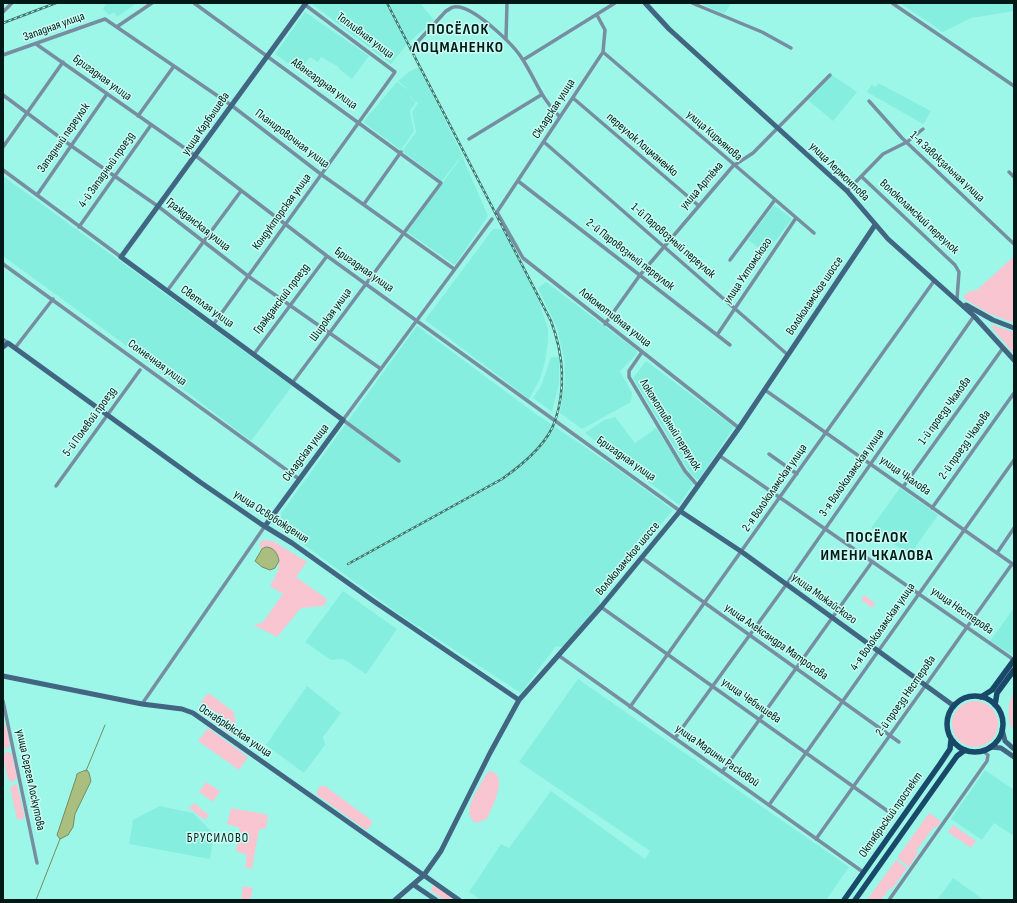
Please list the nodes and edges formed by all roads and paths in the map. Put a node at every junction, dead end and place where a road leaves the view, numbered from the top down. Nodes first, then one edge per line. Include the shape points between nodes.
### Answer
1 (12, 3) edge
2 (152, 3) edge
3 (194, 3) edge
4 (304, 3) edge
5 (507, 3) edge
6 (615, 3) edge
7 (645, 3) edge
8 (692, 3) edge
9 (892, 3) edge
10 (3, 12) edge
11 (597, 15) junction
12 (118, 26) junction
13 (506, 39) junction
14 (36, 44) junction
15 (791, 48) dead end
16 (411, 49) dead end
17 (603, 52) junction
18 (3, 56) edge
19 (268, 56) junction
20 (523, 60) junction
21 (63, 62) junction
22 (174, 66) junction
23 (395, 72) joint
24 (830, 75) dead end
25 (1014, 86) edge
26 (107, 94) junction
27 (3, 95) edge
28 (541, 95) junction
29 (573, 98) junction
30 (869, 101) dead end
31 (231, 105) junction
32 (27, 112) junction
33 (138, 116) junction
34 (560, 117) junction
35 (360, 123) junction
36 (151, 125) junction
37 (778, 128) junction
38 (923, 129) dead end
39 (469, 140) dead end
40 (544, 142) junction
41 (908, 142) junction
42 (70, 145) junction
43 (3, 147) edge
44 (401, 152) junction
45 (196, 156) junction
46 (733, 166) junction
47 (3, 170) edge
48 (1010, 172) dead end
49 (322, 174) junction
50 (115, 176) junction
51 (862, 176) junction
52 (1014, 177) edge
53 (518, 181) junction
54 (441, 183) joint
55 (241, 191) junction
56 (848, 191) junction
57 (37, 195) junction
58 (774, 201) junction
59 (364, 204) junction
60 (698, 206) junction
61 (159, 207) junction
62 (499, 209) joint
63 (796, 218) junction
64 (492, 219) dead end
65 (285, 224) junction
66 (875, 225) junction
67 (79, 227) junction
68 (404, 233) junction
69 (814, 234) dead end
70 (203, 242) junction
71 (1014, 244) edge
72 (663, 246) junction
73 (327, 256) junction
74 (122, 257) junction
75 (730, 260) dead end
76 (3, 264) edge
77 (454, 269) junction
78 (640, 275) junction
79 (248, 276) junction
80 (934, 281) junction
81 (366, 283) junction
82 (167, 291) junction
83 (955, 297) junction
84 (53, 299) junction
85 (291, 305) junction
86 (735, 309) junction
87 (974, 316) junction
88 (416, 320) junction
89 (213, 324) junction
90 (605, 324) junction
91 (1013, 327) edge
92 (330, 334) junction
93 (717, 335) junction
94 (3, 339) edge
95 (8, 343) junction
96 (730, 345) dead end
97 (3, 347) edge
98 (15, 348) junction
99 (1003, 348) junction
100 (642, 352) junction
101 (254, 354) junction
102 (788, 355) junction
103 (1014, 360) edge
104 (381, 369) junction
105 (140, 370) dead end
106 (293, 382) junction
107 (765, 390) junction
108 (1014, 393) edge
109 (108, 415) junction
110 (343, 420) junction
111 (739, 428) junction
112 (826, 433) junction
113 (769, 454) dead end
114 (720, 456) junction
115 (1014, 460) edge
116 (399, 461) dead end
117 (870, 464) junction
118 (797, 474) junction
119 (299, 479) junction
120 (56, 486) dead end
121 (698, 486) junction
122 (903, 487) junction
123 (781, 497) junction
124 (932, 508) junction
125 (680, 511) junction
126 (265, 526) junction
127 (825, 528) junction
128 (1014, 528) edge
129 (965, 530) junction
130 (742, 552) junction
131 (997, 553) junction
132 (642, 558) junction
133 (872, 562) junction
134 (1013, 564) edge
135 (786, 584) junction
136 (919, 593) junction
137 (705, 604) junction
138 (600, 607) junction
139 (832, 617) junction
140 (966, 627) junction
141 (749, 635) junction
142 (879, 651) junction
143 (668, 654) junction
144 (558, 655) junction
145 (1014, 660) edge
146 (797, 669) junction
147 (1014, 670) edge
148 (3, 676) edge
149 (926, 685) junction
150 (713, 686) junction
151 (981, 697) junction
152 (519, 700) junction
153 (3, 701) edge
154 (843, 702) junction
155 (142, 704) junction
156 (995, 705) junction
157 (954, 706) junction
158 (630, 707) junction
159 (760, 719) junction
160 (1002, 729) junction
161 (890, 736) junction
162 (675, 738) junction
163 (952, 740) junction
164 (899, 742) dead end
165 (990, 747) junction
166 (1014, 749) edge
167 (965, 750) junction
168 (983, 751) junction
169 (807, 753) junction
170 (1014, 757) edge
171 (722, 772) junction
172 (854, 787) junction
173 (769, 805) junction
174 (890, 812) dead end
175 (816, 839) junction
176 (36, 863) dead end
177 (864, 872) junction
178 (424, 875) junction
179 (414, 885) junction
180 (395, 900) edge
181 (436, 900) edge
182 (460, 900) edge
183 (844, 900) edge
184 (855, 900) edge
185 (889, 900) edge

1 - 10 street
2 - 12 street
3 - 19 street, Авангардная улица
4 - 19 main road, улица Карбышева
4 - 23 street, Топливная улица
5 - 13 street
6 - 11 street
7 - 37 main road, улица Лермонтова via 669,29
8 - 15 street via 757,30
9 - 25 street
11 - 17 street, Складская улица via 605,30
11 - 20 street
12 - 14 street, Западная улица via 105,19
12 - 22 street, Планировочная улица
13 - 16 street via 485,20 453,7
13 - 20 street
14 - 18 street, Западная улица
14 - 21 street, Бригадная улица
17 - 29 street, Складская улица
17 - 46 street, улица Кирьянова
19 - 31 main road, улица Карбышева
19 - 35 street, Авангардная улица
20 - 28 street
21 - 26 street, Бригадная улица
21 - 32 street
22 - 31 street, Планировочная улица
22 - 33 street
23 - 35 street, Кондукторская улица
24 - 37 street, улица Артёма
26 - 33 street, Бригадная улица
26 - 42 street, Западный переулок
27 - 32 street, Гражданская улица
28 - 34 street
28 - 39 street
29 - 34 street, Складская улица
29 - 60 street, переулок Лоцманенко
30 - 41 street, 1-я Завокзальная улица
31 - 45 main road, улица Карбышева
31 - 49 street, Планировочная улица
32 - 42 street, Гражданская улица
32 - 43 street
33 - 36 street, Бригадная улица
34 - 40 street, Складская улица
35 - 44 street, Авангардная улица
35 - 49 street, Кондукторская улица
36 - 45 street, Бригадная улица
36 - 50 street, 4-й Западный проезд
37 - 46 street, улица Артёма via 753,153
37 - 56 main road, улица Лермонтова
38 - 41 street
40 - 53 street, Складская улица
40 - 72 street, 1-й Паровозный переулок
41 - 51 street via 883,154
41 - 71 street, 1-я Завокзальная улица
42 - 50 street, Гражданская улица
42 - 57 street, Западный переулок
44 - 54 street, Авангардная улица
44 - 59 street
45 - 55 street, Бригадная улица
45 - 61 main road, улица Карбышева
46 - 58 street, улица Кирьянова
46 - 60 street, улица Артёма
47 - 57 street, Светлая улица
48 - 52 street
49 - 59 street, Планировочная улица
49 - 65 street, Кондукторская улица
50 - 61 street, Гражданская улица
50 - 67 street, 4-й Западный проезд
51 - 56 street
51 - 83 street, Волоколамский переулок via 955,265 959,272
53 - 62 street, Складская улица
53 - 78 street, 2-й Паровозный переулок
54 - 68 street, Широкая улица
55 - 65 street, Бригадная улица
55 - 70 street
56 - 66 main road, улица Лермонтова
57 - 67 street, Светлая улица
58 - 63 street, улица Кирьянова
58 - 75 street, улица Ухтомского
59 - 68 street, Планировочная улица
60 - 72 street, улица Артёма
61 - 70 street, Гражданская улица
61 - 74 main road, улица Карбышева
62 - 90 street, Локомотивная улица via 497,212 523,258
63 - 69 street, улица Кирьянова
63 - 86 street, улица Ухтомского
64 - 77 street, Складская улица
65 - 73 street, Бригадная улица
65 - 79 street, Кондукторская улица
66 - 80 main road, улица Лермонтова
66 - 102 main road, Волоколамское шоссе
67 - 74 street, Светлая улица
68 - 77 street, Планировочная улица
68 - 81 street, Широкая улица
70 - 79 street, Гражданская улица
70 - 82 street
72 - 78 street, улица Артёма
72 - 86 street, 1-й Паровозный переулок
73 - 81 street, Бригадная улица
73 - 85 street, Гражданский проезд
74 - 82 main road, Светлая улица
76 - 84 street, Солнечная улица
77 - 88 street, Складская улица
78 - 90 street, улица Артёма
78 - 93 street, 2-й Паровозный переулок
79 - 85 street, Гражданская улица
79 - 89 street, Кондукторская улица
80 - 83 main road, улица Лермонтова
80 - 112 street, 2-я Волоколамская улица
81 - 88 street, Бригадная улица
81 - 92 street, Широкая улица
82 - 89 main road, Светлая улица
83 - 87 main road, улица Лермонтова
83 - 91 main road via 984,315
84 - 98 street
84 - 119 street, Солнечная улица
85 - 92 street, Гражданская улица
85 - 101 street, Гражданский проезд
86 - 93 street, улица Ухтомского
86 - 102 street, 1-й Паровозный переулок
87 - 99 main road, улица Лермонтова
87 - 117 street, 3-я Волоколамская улица
88 - 104 street, Складская улица
88 - 125 street, Бригадная улица
89 - 101 main road, Светлая улица
90 - 100 street, Локомотивная улица
92 - 104 street, Гражданская улица
92 - 106 street, Широкая улица
93 - 96 street, 2-й Паровозный переулок
94 - 95 street, улица Освобождения
95 - 97 main road
95 - 98 main road, улица Освобождения
98 - 109 main road, улица Освобождения
99 - 103 main road, улица Лермонтова
99 - 122 street, 1-й проезд Чкалова
100 - 111 street, Локомотивная улица
100 - 121 street, Локомотивный переулок via 629,371 629,377 685,471
101 - 106 main road, Светлая улица
102 - 107 main road, Волоколамское шоссе
104 - 110 street, Складская улица
105 - 109 street, 5-й Полевой проезд
106 - 110 main road, Светлая улица
107 - 111 main road, Волоколамское шоссе
107 - 112 street, улица Чкалова
108 - 124 street, 2-й проезд Чкалова
109 - 120 street, 5-й Полевой проезд
109 - 126 main road, улица Освобождения
110 - 116 street, Светлая улица
110 - 119 main road, Складская улица
111 - 114 main road, Волоколамское шоссе
112 - 117 street, улица Чкалова
112 - 118 street, 2-я Волоколамская улица
113 - 118 street
114 - 121 main road, Волоколамское шоссе
114 - 123 street, улица Нестерова
115 - 129 street, 4-я Волоколамская улица
117 - 122 street, улица Чкалова
117 - 127 street, 3-я Волоколамская улица
118 - 123 street, 2-я Волоколамская улица
119 - 126 main road, Складская улица
121 - 125 main road, Волоколамское шоссе
122 - 124 street, улица Чкалова
123 - 127 street, улица Нестерова
123 - 130 street, 2-я Волоколамская улица
124 - 129 street, улица Чкалова
125 - 130 main road, улица Можайского
125 - 132 main road, Волоколамское шоссе
126 - 152 main road, улица Освобождения
126 - 155 street, Складская улица
127 - 133 street, улица Нестерова
127 - 135 street, 3-я Волоколамская улица
128 - 131 street
129 - 131 street, улица Чкалова
129 - 136 street, 4-я Волоколамская улица
130 - 135 main road, улица Можайского
130 - 137 street, 2-я Волоколамская улица
131 - 134 street, улица Чкалова
132 - 137 street, улица Александра Матросова
132 - 138 main road, Волоколамское шоссе
133 - 136 street, улица Нестерова
133 - 139 street
134 - 140 street, 2-й проезд Нестерова
135 - 139 main road, улица Можайского
135 - 141 street, 3-я Волоколамская улица
136 - 140 street, улица Нестерова
136 - 142 street, 4-я Волоколамская улица
137 - 141 street, улица Александра Матросова
137 - 143 street, 2-я Волоколамская улица
138 - 143 street, улица Чебышева
138 - 144 main road, Волоколамское шоссе
139 - 142 main road, улица Можайского
139 - 146 street
140 - 145 street, улица Нестерова
140 - 149 street, 2-й проезд Нестерова
141 - 146 street, улица Александра Матросова
141 - 150 street, 3-я Волоколамская улица
142 - 149 main road, улица Можайского
142 - 154 street, 4-я Волоколамская улица
143 - 150 street, улица Чебышева
143 - 158 street, 2-я Волоколамская улица
144 - 152 main road, Волоколамское шоссе
144 - 158 street, улица Марины Расковой
145 - 151 main road via 993,689
146 - 154 street, улица Александра Матросова
146 - 159 street
147 - 156 main road via 998,692
148 - 155 main road, Оснабрюкская улица
149 - 157 main road, улица Можайского
149 - 161 street, 2-й проезд Нестерова
150 - 159 street, улица Чебышева
150 - 162 street, 3-я Волоколамская улица
151 - 156 main road
151 - 157 main road via 968,697
152 - 178 main road, Волоколамское шоссе via 441,851
153 - 176 street, улица Сергея Лоскутова
154 - 161 street, улица Александра Матросова
154 - 169 street, 4-я Волоколамская улица
155 - 178 main road, Оснабрюкская улица via 182,709 195,714
156 - 160 main road via 1002,717
157 - 163 main road via 949,713 947,724
158 - 162 street, улица Марины Расковой
159 - 169 street, улица Чебышева
159 - 171 street
160 - 165 main road via 998,739
160 - 166 main road via 1005,741
161 - 164 street, улица Александра Матросова
161 - 172 street, 2-й проезд Нестерова
162 - 171 street, улица Марины Расковой
163 - 167 main road
163 - 177 main road, Октябрьский проспект via 950,750
165 - 168 main road
165 - 170 main road via 1001,748
167 - 168 main road
167 - 184 main road, Октябрьский проспект via 957,756
168 - 185 street via 987,753 988,758 982,769
169 - 172 street, улица Чебышева
169 - 173 street, 4-я Волоколамская улица
171 - 173 street, улица Марины Расковой
172 - 174 street, улица Чебышева
172 - 175 street, 2-й проезд Нестерова
173 - 175 street, улица Марины Расковой
175 - 177 street, улица Марины Расковой
177 - 183 main road, Октябрьский проспект
178 - 179 main road, Волоколамское шоссе
178 - 182 main road, Оснабрюкская улица
179 - 180 main road, Волоколамское шоссе
179 - 181 main road

